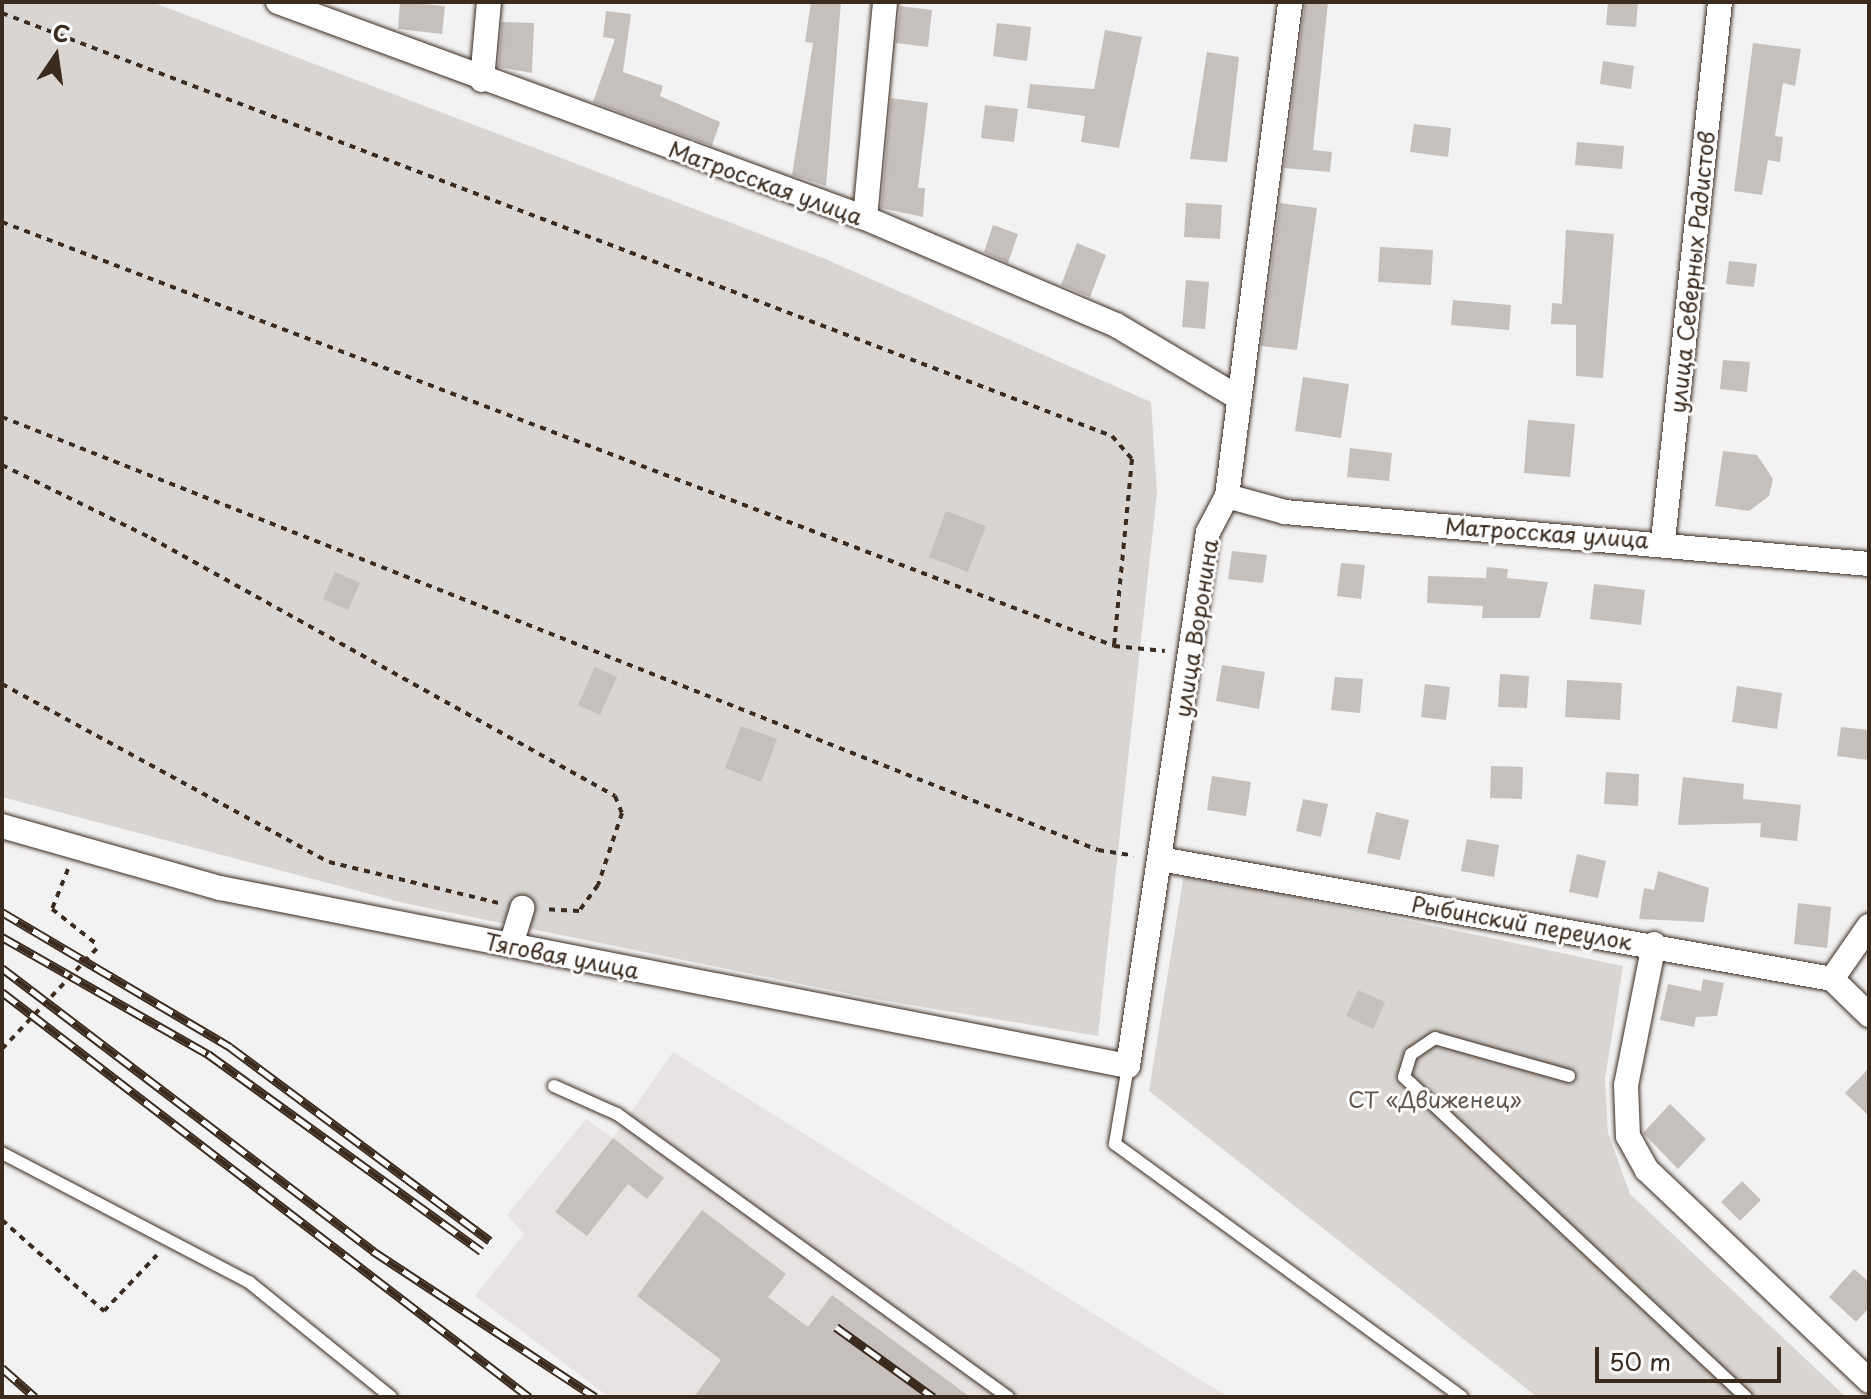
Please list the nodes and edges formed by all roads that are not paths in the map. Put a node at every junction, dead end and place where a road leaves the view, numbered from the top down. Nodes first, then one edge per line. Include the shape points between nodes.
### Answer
1 (278, 2) edge
2 (489, 2) edge
3 (885, 2) edge
4 (1290, 2) edge
5 (1720, 2) edge
6 (482, 80) junction
7 (865, 218) junction
8 (1239, 398) junction
9 (1227, 496) junction
10 (1663, 541) junction
11 (1869, 564) edge
12 (2, 826) edge
13 (1160, 859) junction
14 (522, 908) road end
15 (1869, 926) edge
16 (1654, 944) junction
17 (511, 945) junction
18 (1832, 979) junction
19 (1869, 1015) edge
20 (1128, 1066) junction
21 (1569, 1076) dead end
22 (554, 1086) dead end
23 (2, 1153) edge
24 (1869, 1381) edge
25 (391, 1397) edge
26 (1008, 1397) edge
27 (1462, 1397) edge
28 (1746, 1397) edge

1 - 6 street, Матросская улица
2 - 6 street
3 - 7 street
4 - 8 street, улица Воронина
5 - 10 street, улица Северных Радистов
6 - 7 street, Матросская улица
7 - 8 street, Матросская улица via 1116,325
8 - 9 street, улица Воронина
9 - 10 street, Матросская улица via 1285,512
9 - 13 street, улица Воронина via 1208,532
10 - 11 street, Матросская улица
12 - 17 street, Тяговая улица via 74,852
13 - 16 street, Рыбинский переулок
13 - 20 street, улица Воронина
14 - 17 street
15 - 18 street
16 - 18 street, Рыбинский переулок
16 - 24 street via 1626,1085 1628,1136 1647,1170
17 - 20 street, Тяговая улица
18 - 19 street
20 - 27 lane via 1115,1144
21 - 28 lane via 1435,1038 1411,1054 1404,1077
22 - 26 lane via 617,1114
23 - 25 lane via 173,1239 295,1313

